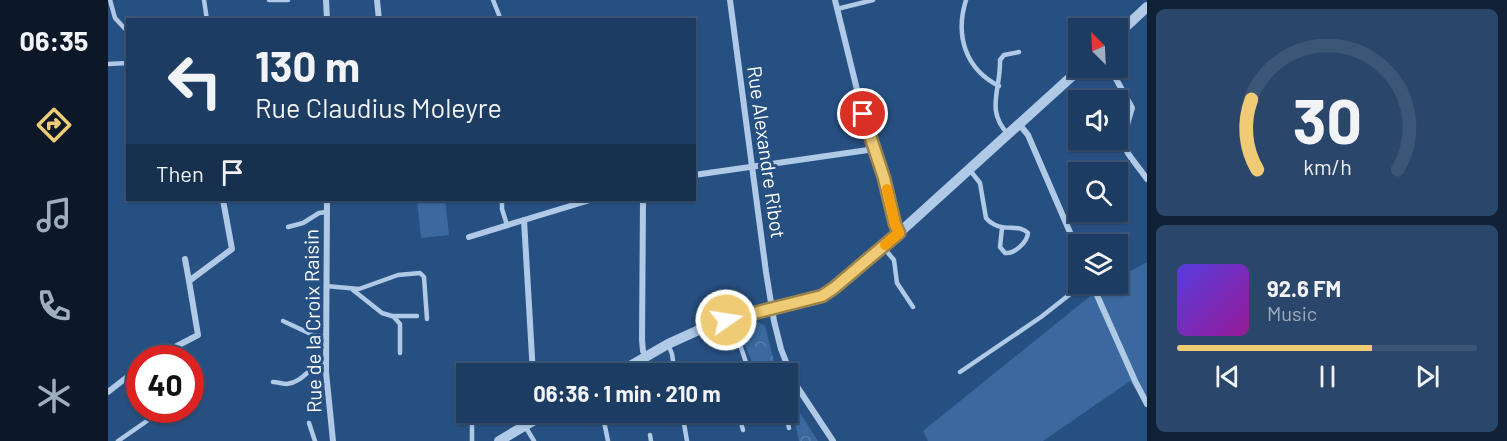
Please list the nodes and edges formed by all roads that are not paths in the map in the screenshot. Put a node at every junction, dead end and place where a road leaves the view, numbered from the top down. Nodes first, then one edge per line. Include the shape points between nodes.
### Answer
1 (110, 0) edge
2 (204, 0) edge
3 (269, 0) edge
4 (288, 0) edge
5 (326, 0) edge
6 (377, 0) edge
7 (493, 0) edge
8 (730, 0) edge
9 (835, 0) edge
10 (873, 0) edge
11 (966, 0) edge
12 (1147, 8) edge
13 (837, 9) junction
14 (207, 18) edge
15 (327, 18) edge
16 (379, 18) edge
17 (500, 18) edge
18 (1128, 25) edge
19 (126, 30) edge
20 (1019, 52) dead end
21 (126, 63) edge
22 (108, 64) edge
23 (1070, 78) edge
24 (1116, 78) edge
25 (999, 86) junction
26 (1019, 124) junction
27 (1008, 134) junction
28 (875, 149) junction
29 (752, 167) junction
30 (969, 170) junction
31 (696, 175) edge
32 (1147, 179) edge
33 (223, 201) edge
34 (327, 201) edge
35 (502, 201) edge
36 (587, 201) edge
37 (643, 201) edge
38 (327, 212) junction
39 (524, 220) junction
40 (507, 225) junction
41 (288, 227) dead end
42 (1002, 228) junction
43 (899, 233) junction
44 (1071, 234) edge
45 (469, 237) dead end
46 (883, 247) junction
47 (185, 260) dead end
48 (189, 281) junction
49 (326, 286) junction
50 (353, 290) junction
51 (1070, 294) edge
52 (1096, 294) edge
53 (913, 307) dead end
54 (772, 309) junction
55 (392, 316) junction
56 (417, 316) dead end
57 (731, 318) junction
58 (427, 319) dead end
59 (283, 321) dead end
60 (326, 337) junction
61 (668, 344) junction
62 (179, 345) edge
63 (400, 353) dead end
64 (646, 356) junction
65 (326, 362) junction
66 (532, 363) edge
67 (634, 363) edge
68 (673, 363) edge
69 (746, 363) edge
70 (960, 372) dead end
71 (126, 378) edge
72 (273, 382) dead end
73 (108, 392) edge
74 (1147, 404) edge
75 (145, 423) edge
76 (309, 423) dead end
77 (472, 423) edge
78 (529, 423) edge
79 (604, 423) edge
80 (684, 423) edge
81 (741, 423) edge
82 (788, 423) edge
83 (525, 426) junction
84 (789, 428) dead end
85 (743, 430) dead end
86 (118, 441) edge
87 (315, 441) edge
88 (333, 441) edge
89 (472, 441) edge
90 (499, 441) edge
91 (534, 441) edge
92 (608, 441) edge
93 (687, 441) edge
94 (833, 441) edge

1 - 19 lane via 115,18
2 - 14 lane
3 - 4 lane
5 - 15 street
6 - 16 street
7 - 17 lane
8 - 29 street, Rue Alexandre Ribot
9 - 13 street
10 - 13 lane
11 - 25 lane via 961,24 966,50 978,72
12 - 18 street
13 - 28 street
20 - 25 lane via 1001,57
21 - 22 lane
23 - 26 street
24 - 32 street via 1132,108 1123,139 1125,150
25 - 27 lane via 995,113
26 - 27 street
26 - 44 street via 1028,135
27 - 30 street
28 - 29 street
28 - 43 street
29 - 31 street
29 - 54 street, Rue Alexandre Ribot
30 - 42 lane via 980,183 986,218
30 - 43 street
33 - 48 street via 232,249
34 - 38 street, Rue de la Croix Raisin
35 - 40 lane
36 - 39 street
37 - 64 street via 642,340
38 - 41 lane
38 - 49 street, Rue de la Croix Raisin
39 - 40 street
39 - 66 street
40 - 45 street
42 - 42 lane via 1023,229 1027,239 1013,252 1005,253 1000,247
43 - 46 street
46 - 53 lane via 894,260 897,283
46 - 54 street via 822,296
47 - 48 street
48 - 62 street via 198,335
49 - 50 lane
49 - 60 street, Rue de la Croix Raisin
50 - 55 lane via 377,310
50 - 58 lane via 398,275 420,273 424,277
51 - 70 lane
52 - 74 street
54 - 57 street
54 - 94 street, Rue Alexandre Ribot via 794,382
55 - 56 lane
55 - 63 lane via 400,324
57 - 61 street
57 - 69 lane
59 - 60 lane
60 - 65 street, Rue de la Croix Raisin
61 - 64 street
61 - 68 lane
64 - 67 street
65 - 72 lane via 291,383
65 - 88 street, Rue de la Croix Raisin
71 - 73 street
75 - 86 lane
76 - 87 lane
77 - 89 lane
78 - 83 street
79 - 92 lane
80 - 93 lane
81 - 85 lane
82 - 84 lane
83 - 90 street
83 - 91 lane

